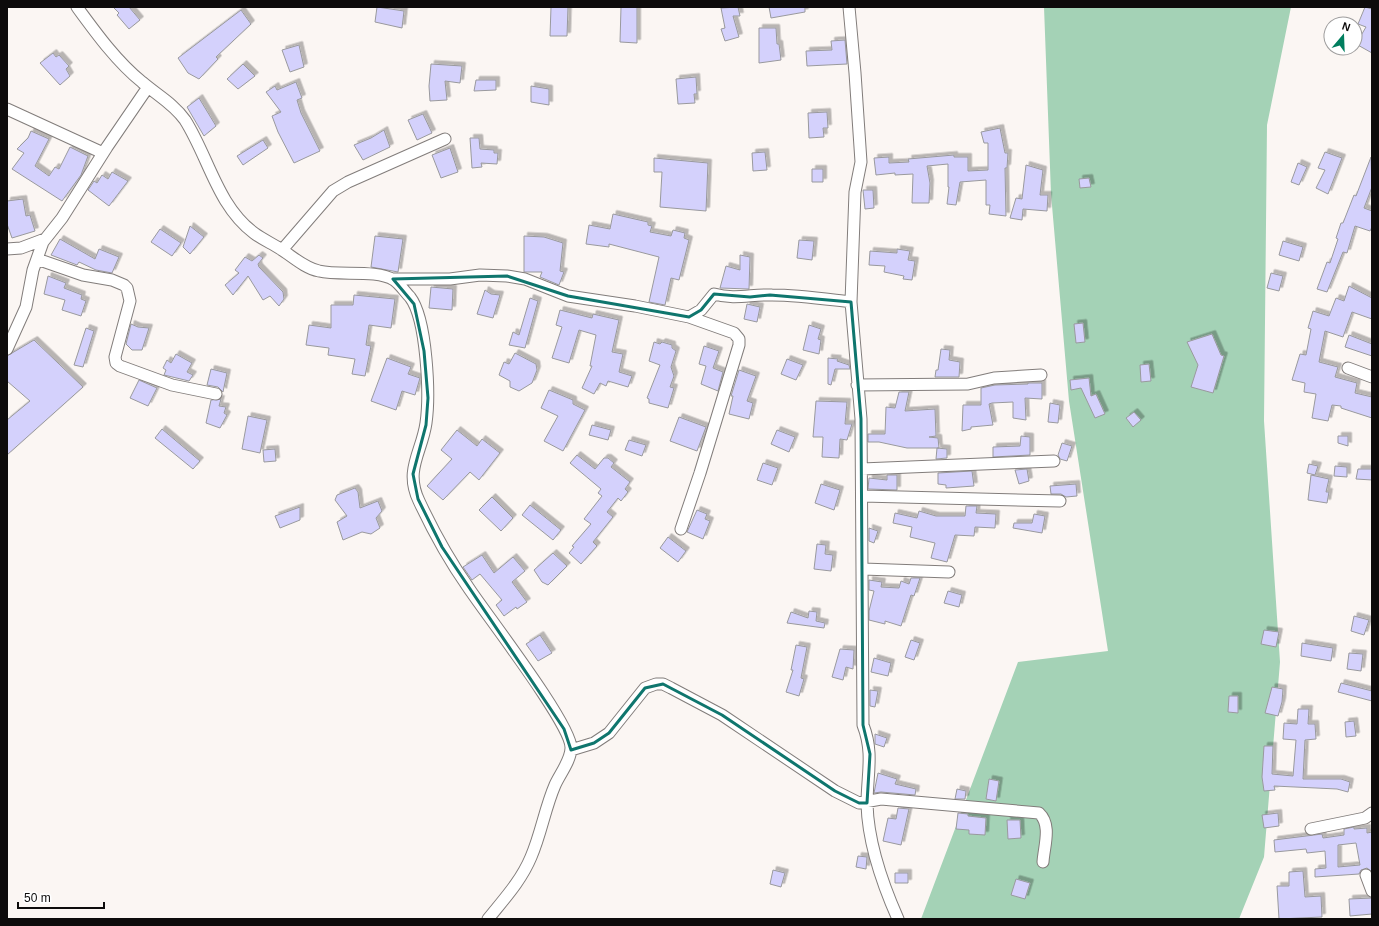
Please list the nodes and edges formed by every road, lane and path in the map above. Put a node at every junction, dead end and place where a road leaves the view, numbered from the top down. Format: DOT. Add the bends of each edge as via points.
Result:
graph roads {
  1 [pos="77,7"];
  2 [pos="849,7"];
  3 [pos="148,87"];
  4 [pos="7,109"];
  5 [pos="445,139"];
  6 [pos="103,153"];
  7 [pos="45,239"];
  8 [pos="7,249"];
  9 [pos="282,250"];
  10 [pos="37,259"];
  11 [pos="393,279"];
  12 [pos="851,302"];
  13 [pos="689,317"];
  14 [pos="7,349"];
  15 [pos="1348,368"];
  16 [pos="1041,375"];
  17 [pos="1372,377"];
  18 [pos="857,384"];
  19 [pos="216,394"];
  20 [pos="1054,461"];
  21 [pos="862,469"];
  22 [pos="863,496"];
  23 [pos="1060,501"];
  24 [pos="681,529"];
  25 [pos="863,569"];
  26 [pos="949,572"];
  27 [pos="572,750"];
  28 [pos="867,803"];
  29 [pos="1372,814"];
  30 [pos="1311,829"];
  31 [pos="1043,862"];
  32 [pos="1366,875"];
  33 [pos="1372,891"];
  34 [pos="488,919"];
  35 [pos="898,919"];
  1 -- 3 [label="street" via="109,49"];
  2 -- 12 [label="street" via="861,162 855,192"];
  3 -- 6 [label="street"];
  3 -- 9 [label="street" via="179,112 201,150 220,192 239,221 256,235"];
  4 -- 6 [label="street"];
  5 -- 9 [label="street" via="333,191"];
  6 -- 7 [label="street" via="62,218"];
  7 -- 8 [label="street" via="21,248"];
  7 -- 10 [label="street"];
  9 -- 11 [label="street" via="306,267 319,271 378,275"];
  10 -- 14 [label="street" via="26,307"];
  10 -- 19 [label="street" via="83,275 120,282 127,288 130,301 115,357 116,363 172,385"];
  11 -- 13 [label="street" via="507,276 525,279 568,296"];
  11 -- 27 [label="street" via="414,304 424,351 428,398 426,425 414,462 413,474 413,486 418,500 442,547 468,588 512,648 561,723"];
  12 -- 13 [label="street" via="770,294 723,297 714,294 701,310"];
  12 -- 18 [label="street"];
  13 -- 24 [label="street" via="734,333 739,345"];
  15 -- 17 [label="street"];
  16 -- 18 [label="street" via="994,378 968,384"];
  18 -- 21 [label="street"];
  20 -- 21 [label="street"];
  21 -- 22 [label="street"];
  22 -- 23 [label="street"];
  22 -- 25 [label="street"];
  25 -- 26 [label="street"];
  25 -- 28 [label="street" via="863,725 870,754"];
  27 -- 28 [label="street" via="594,743 609,733 645,688 663,684 722,715 835,791 859,803"];
  27 -- 34 [label="street" via="554,787 532,856 516,885"];
  28 -- 31 [label="street" via="881,799 1039,813 1047,825"];
  28 -- 35 [label="street" via="870,837 888,898"];
  29 -- 30 [label="street" via="1365,818"];
  32 -- 33 [label="street"];
}
